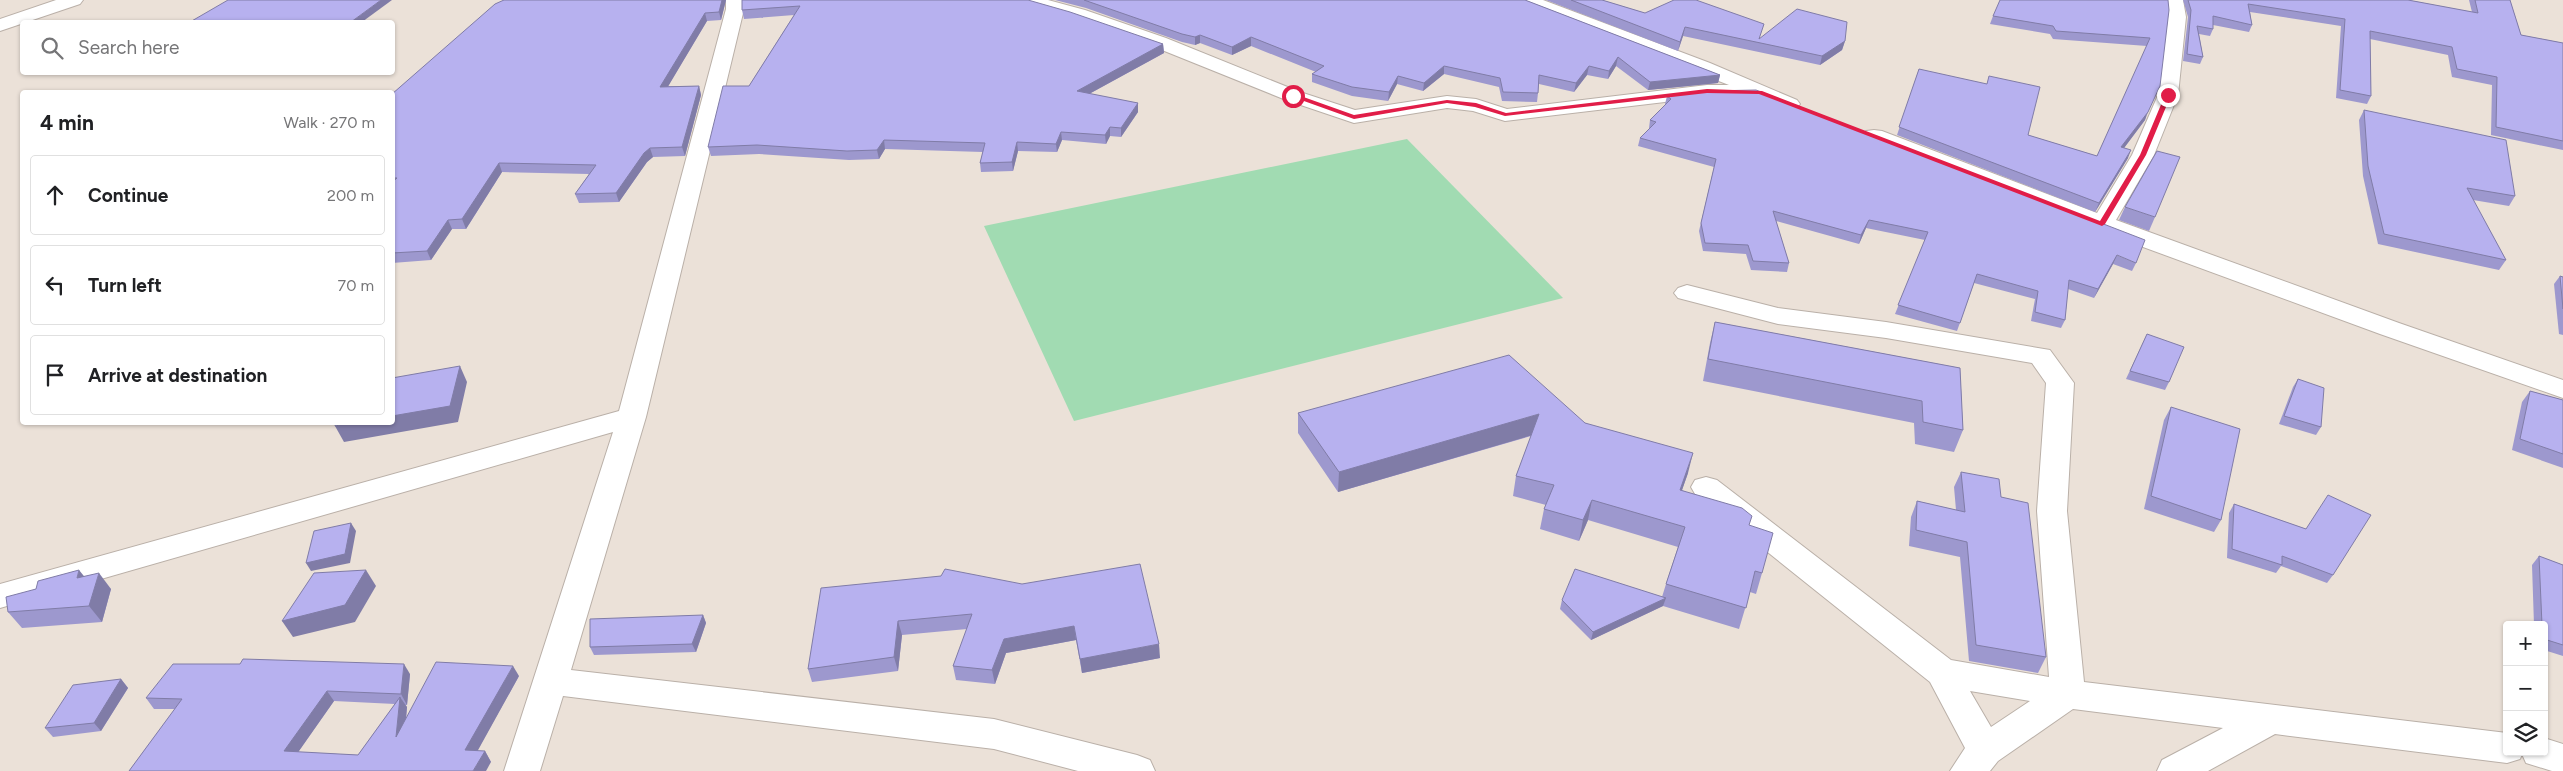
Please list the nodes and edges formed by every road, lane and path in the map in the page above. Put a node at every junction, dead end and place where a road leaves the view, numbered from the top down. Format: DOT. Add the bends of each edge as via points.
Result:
graph roads {
  1 [pos="74,0"];
  2 [pos="735,0"];
  3 [pos="1028,0"];
  4 [pos="1526,0"];
  5 [pos="2174,0"];
  6 [pos="53,3"];
  7 [pos="0,25"];
  8 [pos="1760,92"];
  9 [pos="1814,113"];
  10 [pos="1851,127"];
  11 [pos="2102,224"];
  12 [pos="1687,293"];
  13 [pos="2563,389"];
  14 [pos="632,417"];
  15 [pos="1706,487"];
  16 [pos="0,596"];
  17 [pos="1942,672"];
  18 [pos="550,681"];
  19 [pos="2068,694"];
  20 [pos="2273,718"];
  21 [pos="2503,747"];
  22 [pos="2548,755"];
  23 [pos="2563,759"];
  24 [pos="1977,760"];
  25 [pos="522,771"];
  26 [pos="1137,771"];
  27 [pos="2175,771"];
  1 -- 6 [label="street"];
  2 -- 14 [label="street"];
  3 -- 8 [label="street" via="1159,42 1354,117 1447,102 1476,105 1505,115 1707,91"];
  4 -- 8 [label="street"];
  5 -- 11 [label="street" via="2177,17 2168,95 2143,155"];
  6 -- 7 [label="street"];
  8 -- 9 [label="street"];
  10 -- 11 [label="street"];
  11 -- 13 [label="street" via="2434,346"];
  12 -- 19 [label="street" via="1778,316 2041,356 2060,384 2052,511"];
  14 -- 16 [label="street"];
  14 -- 18 [label="street"];
  15 -- 17 [label="street"];
  17 -- 19 [label="street"];
  17 -- 24 [label="street"];
  18 -- 25 [label="street"];
  18 -- 26 [label="street" via="994,734"];
  19 -- 20 [label="street"];
  19 -- 24 [label="street"];
  20 -- 21 [label="street"];
  20 -- 27 [label="street"];
  22 -- 23 [label="street"];
}
